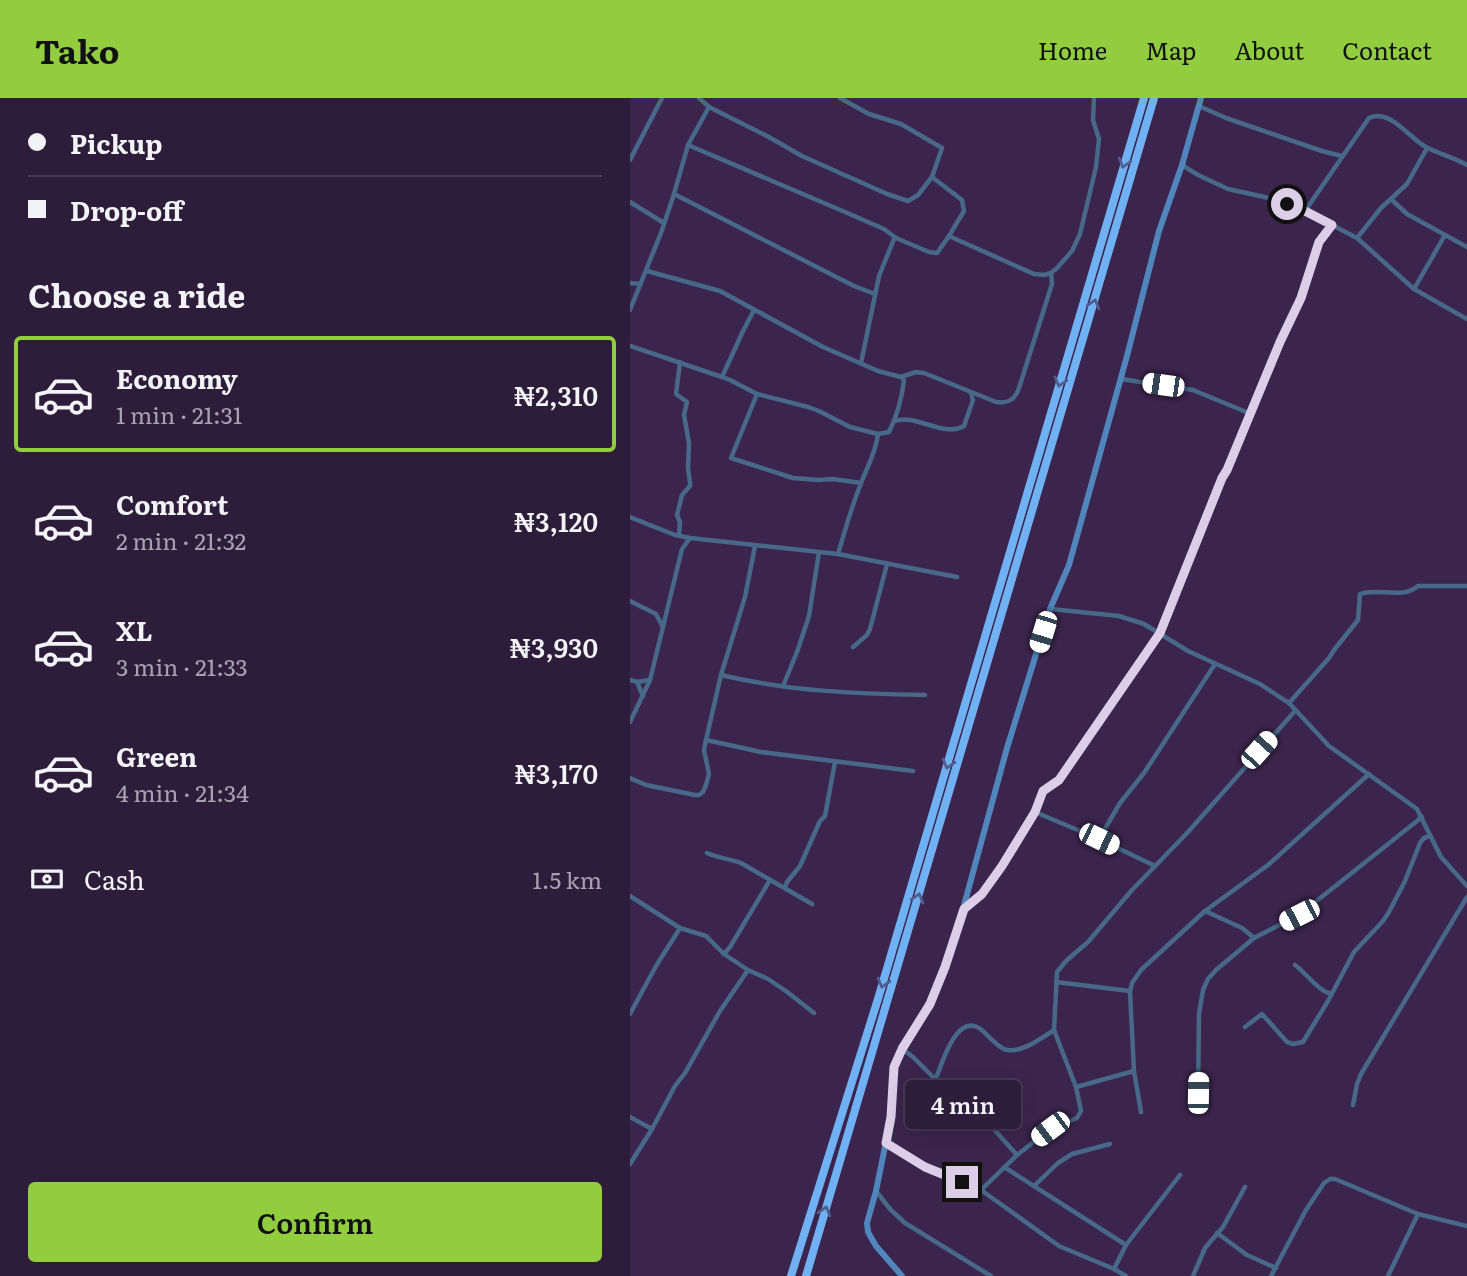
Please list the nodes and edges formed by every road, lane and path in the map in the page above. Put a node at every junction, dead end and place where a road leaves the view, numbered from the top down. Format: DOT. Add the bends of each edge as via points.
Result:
graph roads {
  1 [pos="662,98"];
  2 [pos="699,98"];
  3 [pos="840,98"];
  4 [pos="1094,98"];
  5 [pos="1144,98"];
  6 [pos="1154,98"];
  7 [pos="1200,102"];
  8 [pos="709,107"];
  9 [pos="688,145"];
  10 [pos="1427,148"];
  11 [pos="1342,156"];
  12 [pos="630,160"];
  13 [pos="1182,164"];
  14 [pos="1467,165"];
  15 [pos="932,177"];
  16 [pos="674,194"];
  17 [pos="1391,200"];
  18 [pos="630,202"];
  19 [pos="1305,211"];
  20 [pos="664,223"];
  21 [pos="1332,225"];
  22 [pos="1446,235"];
  23 [pos="949,236"];
  24 [pos="897,238"];
  25 [pos="1357,238"];
  26 [pos="1467,247"];
  27 [pos="647,271"];
  28 [pos="1051,273"];
  29 [pos="630,284"];
  30 [pos="641,284"];
  31 [pos="1414,289"];
  32 [pos="875,294"];
  33 [pos="630,310"];
  34 [pos="754,310"];
  35 [pos="1467,319"];
  36 [pos="630,346"];
  37 [pos="680,362"];
  38 [pos="861,364"];
  39 [pos="722,377"];
  40 [pos="901,377"];
  41 [pos="1120,379"];
  42 [pos="970,391"];
  43 [pos="757,394"];
  44 [pos="1251,414"];
  45 [pos="894,421"];
  46 [pos="878,435"];
  47 [pos="860,483"];
  48 [pos="630,517"];
  49 [pos="677,535"];
  50 [pos="690,538"];
  51 [pos="755,546"];
  52 [pos="682,549"];
  53 [pos="819,552"];
  54 [pos="838,554"];
  55 [pos="887,564"];
  56 [pos="957,578"];
  57 [pos="1467,586"];
  58 [pos="630,601"];
  59 [pos="1050,609"];
  60 [pos="667,613"];
  61 [pos="656,614"];
  62 [pos="663,629"];
  63 [pos="1160,633"];
  64 [pos="853,647"];
  65 [pos="1215,664"];
  66 [pos="721,675"];
  67 [pos="630,680"];
  68 [pos="650,680"];
  69 [pos="637,682"];
  70 [pos="783,686"];
  71 [pos="925,695"];
  72 [pos="643,696"];
  73 [pos="1289,703"];
  74 [pos="1294,711"];
  75 [pos="630,722"];
  76 [pos="706,740"];
  77 [pos="835,762"];
  78 [pos="913,771"];
  79 [pos="1369,774"];
  80 [pos="630,778"];
  81 [pos="1035,812"];
  82 [pos="1422,817"];
  83 [pos="1430,836"];
  84 [pos="1099,839"];
  85 [pos="707,853"];
  86 [pos="1155,866"];
  87 [pos="770,880"];
  88 [pos="1467,886"];
  89 [pos="785,888"];
  90 [pos="630,896"];
  91 [pos="1467,897"];
  92 [pos="812,904"];
  93 [pos="964,909"];
  94 [pos="1205,911"];
  95 [pos="680,928"];
  96 [pos="1254,938"];
  97 [pos="724,954"];
  98 [pos="1294,965"];
  99 [pos="748,970"];
  100 [pos="1056,982"];
  101 [pos="1130,991"];
  102 [pos="1332,994"];
  103 [pos="814,1013"];
  104 [pos="630,1014"];
  105 [pos="1245,1027"];
  106 [pos="1054,1030"];
  107 [pos="902,1049"];
  108 [pos="1134,1071"];
  109 [pos="936,1078"];
  110 [pos="1076,1087"];
  111 [pos="1198,1093"];
  112 [pos="1353,1105"];
  113 [pos="1141,1112"];
  114 [pos="630,1117"];
  115 [pos="652,1129"];
  116 [pos="886,1143"];
  117 [pos="1110,1144"];
  118 [pos="1017,1155"];
  119 [pos="630,1164"];
  120 [pos="1004,1167"];
  121 [pos="1181,1175"];
  122 [pos="1034,1186"];
  123 [pos="1245,1188"];
  124 [pos="981,1190"];
  125 [pos="876,1191"];
  126 [pos="1418,1214"];
  127 [pos="1467,1226"];
  128 [pos="1217,1233"];
  129 [pos="1126,1245"];
  130 [pos="1276,1268"];
  131 [pos="1114,1269"];
  132 [pos="983,1274"];
  133 [pos="791,1276"];
  134 [pos="806,1276"];
  135 [pos="902,1276"];
  136 [pos="991,1276"];
  137 [pos="1126,1276"];
  138 [pos="1193,1276"];
  139 [pos="1271,1276"];
  140 [pos="1388,1276"];
  1 -- 12 [label="street"];
  2 -- 8 [label="street"];
  3 -- 15 [label="street" via="901,124 942,148"];
  4 -- 28 [label="street" via="1093,120 1099,139 1080,234 1072,251"];
  5 -- 133 [label="highway, one-way" via="882,987"];
  134 -- 6 [label="highway, one-way"];
  7 -- 11 [label="street" via="1226,118"];
  7 -- 13 [label="street"];
  8 -- 9 [label="street"];
  8 -- 15 [label="street" via="829,169 908,201"];
  9 -- 16 [label="street"];
  9 -- 24 [label="street"];
  10 -- 11 [label="street" via="1405,129 1374,116"];
  10 -- 14 [label="street"];
  10 -- 17 [label="street" via="1407,184"];
  11 -- 19 [label="street"];
  13 -- 19 [label="street" via="1228,188"];
  13 -- 41 [label="street" via="1159,231"];
  15 -- 23 [label="street" via="962,200 964,211"];
  16 -- 20 [label="street"];
  16 -- 32 [label="street"];
  17 -- 22 [label="street"];
  17 -- 25 [label="street"];
  18 -- 20 [label="street"];
  19 -- 21 [label="street"];
  20 -- 27 [label="street"];
  21 -- 25 [label="street"];
  21 -- 44 [label="street" via="1319,242 1301,298"];
  22 -- 26 [label="street"];
  22 -- 31 [label="street"];
  23 -- 24 [label="street" via="937,253"];
  23 -- 28 [label="street" via="1034,274"];
  24 -- 32 [label="street"];
  25 -- 31 [label="street"];
  27 -- 30 [label="street"];
  27 -- 34 [label="street" via="720,291"];
  28 -- 42 [label="street" via="1052,284 1016,395 1004,404"];
  29 -- 30 [label="street"];
  30 -- 33 [label="street"];
  31 -- 35 [label="street"];
  32 -- 38 [label="street"];
  34 -- 38 [label="street"];
  34 -- 39 [label="street"];
  36 -- 37 [label="street"];
  37 -- 39 [label="street"];
  37 -- 49 [label="street" via="676,394 687,401 690,486 682,495"];
  38 -- 40 [label="street"];
  39 -- 43 [label="street"];
  40 -- 42 [label="street" via="924,373"];
  40 -- 45 [label="street" via="903,387"];
  41 -- 44 [label="street" via="1193,390"];
  41 -- 59 [label="street" via="1069,565"];
  42 -- 45 [label="street" via="973,400 961,428 901,418"];
  43 -- 46 [label="street" via="808,407"];
  43 -- 47 [label="street" via="731,458 793,478"];
  44 -- 63 [label="street"];
  45 -- 46 [label="street" via="889,432"];
  46 -- 47 [label="street"];
  47 -- 54 [label="street"];
  48 -- 49 [label="street"];
  49 -- 50 [label="street"];
  49 -- 52 [label="street"];
  50 -- 51 [label="street"];
  50 -- 52 [label="street"];
  51 -- 53 [label="street"];
  51 -- 66 [label="street" via="746,597"];
  52 -- 60 [label="street"];
  53 -- 54 [label="street"];
  53 -- 70 [label="street" via="809,616"];
  54 -- 55 [label="street"];
  55 -- 56 [label="street"];
  55 -- 64 [label="street" via="870,629"];
  57 -- 73 [label="street" via="1418,586 1391,594 1360,594 1357,620"];
  58 -- 61 [label="street"];
  59 -- 63 [label="street" via="1119,616"];
  59 -- 93 [label="street"];
  60 -- 61 [label="street"];
  60 -- 62 [label="street"];
  61 -- 62 [label="street"];
  62 -- 68 [label="street"];
  63 -- 65 [label="street"];
  63 -- 81 [label="street" via="1059,780 1043,791"];
  65 -- 73 [label="street"];
  65 -- 84 [label="street"];
  66 -- 70 [label="street"];
  66 -- 76 [label="street"];
  67 -- 69 [label="street"];
  68 -- 69 [label="street"];
  68 -- 72 [label="street"];
  69 -- 72 [label="street"];
  70 -- 71 [label="street"];
  72 -- 75 [label="street"];
  73 -- 74 [label="street"];
  74 -- 79 [label="street" via="1329,746"];
  74 -- 86 [label="street"];
  76 -- 77 [label="street"];
  76 -- 80 [label="street" via="709,774 699,795"];
  77 -- 78 [label="street"];
  77 -- 89 [label="street" via="825,816"];
  79 -- 82 [label="street"];
  79 -- 94 [label="street" via="1268,865"];
  81 -- 84 [label="street"];
  81 -- 93 [label="street" via="989,885"];
  82 -- 83 [label="street"];
  82 -- 96 [label="street" via="1299,915"];
  83 -- 88 [label="street" via="1441,857"];
  83 -- 102 [label="street" via="1420,843 1383,921 1354,953"];
  84 -- 86 [label="street"];
  85 -- 87 [label="street" via="741,863"];
  86 -- 100 [label="street" via="1061,966"];
  87 -- 89 [label="street"];
  87 -- 97 [label="street"];
  89 -- 92 [label="street"];
  90 -- 95 [label="street"];
  91 -- 112 [label="street" via="1361,1074"];
  93 -- 107 [label="street" via="930,1004"];
  94 -- 96 [label="street"];
  94 -- 101 [label="street" via="1141,970"];
  95 -- 97 [label="street" via="706,936"];
  95 -- 104 [label="street"];
  96 -- 111 [label="street" via="1216,970 1203,990"];
  97 -- 99 [label="street"];
  98 -- 102 [label="street" via="1322,991"];
  99 -- 103 [label="street" via="786,990"];
  99 -- 115 [label="street"];
  100 -- 101 [label="street"];
  100 -- 106 [label="street"];
  101 -- 108 [label="street"];
  102 -- 105 [label="street" via="1303,1042 1287,1042 1262,1014"];
  106 -- 109 [label="street" via="1033,1044 1009,1050 978,1027 966,1026 950,1044"];
  106 -- 110 [label="street"];
  107 -- 109 [label="street"];
  107 -- 116 [label="street" via="894,1067"];
  108 -- 110 [label="street"];
  108 -- 113 [label="street"];
  109 -- 118 [label="street"];
  110 -- 118 [label="street" via="1080,1115 1050,1129"];
  114 -- 115 [label="street"];
  115 -- 119 [label="street"];
  116 -- 124 [label="street" via="925,1167"];
  116 -- 125 [label="street"];
  117 -- 122 [label="street" via="1072,1154"];
  118 -- 120 [label="street"];
  120 -- 122 [label="street"];
  120 -- 124 [label="street"];
  121 -- 129 [label="street"];
  122 -- 129 [label="street"];
  123 -- 128 [label="street"];
  124 -- 131 [label="street" via="1059,1246"];
  125 -- 132 [label="street" via="905,1223"];
  125 -- 135 [label="street" via="868,1232"];
  126 -- 127 [label="street"];
  126 -- 130 [label="street" via="1330,1179 1306,1210"];
  126 -- 140 [label="street"];
  128 -- 130 [label="street" via="1247,1255"];
  128 -- 138 [label="street"];
  129 -- 131 [label="street"];
  130 -- 139 [label="street"];
  131 -- 137 [label="street"];
  132 -- 136 [label="street"];
}
